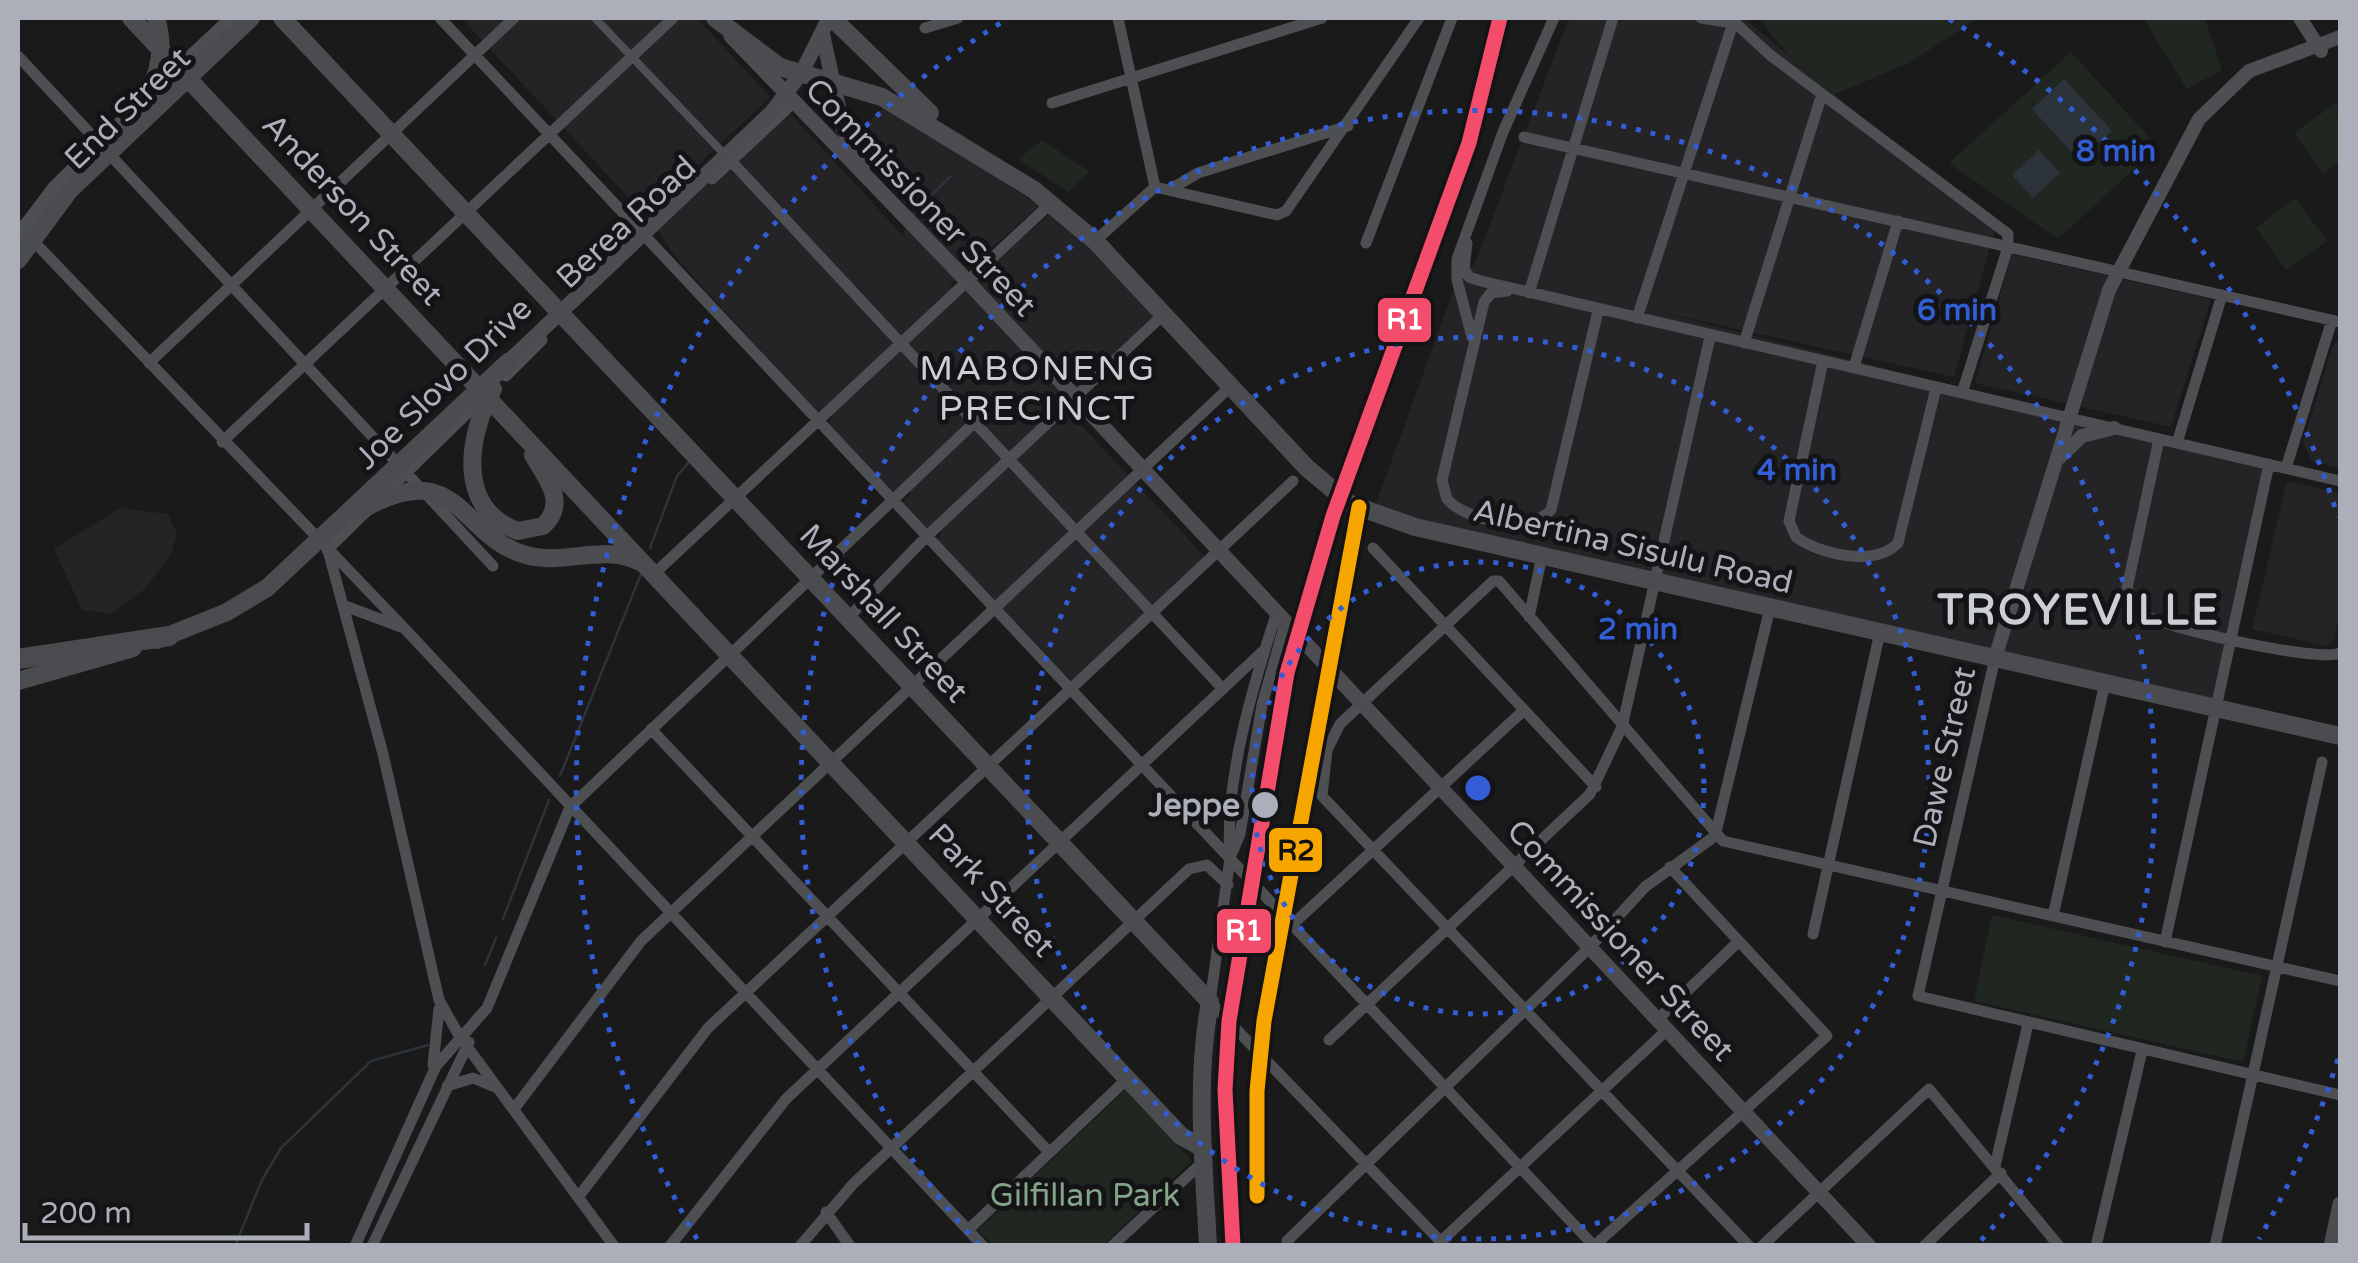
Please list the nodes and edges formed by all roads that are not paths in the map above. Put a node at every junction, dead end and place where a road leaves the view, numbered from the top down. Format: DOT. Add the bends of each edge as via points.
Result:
graph roads {
  1 [pos="130,18"];
  2 [pos="156,18"];
  3 [pos="232,18"];
  4 [pos="250,18"];
  5 [pos="262,18"];
  6 [pos="282,18"];
  7 [pos="440,18"];
  8 [pos="514,18"];
  9 [pos="595,18"];
  10 [pos="673,18"];
  11 [pos="715,18"];
  12 [pos="819,18"];
  13 [pos="830,18"];
  14 [pos="958,18"];
  15 [pos="1118,18"];
  16 [pos="1322,18"];
  17 [pos="1419,18"];
  18 [pos="1452,18"];
  19 [pos="1556,18"];
  20 [pos="1614,18"];
  21 [pos="1700,18"];
  22 [pos="2300,18"];
  23 [pos="1731,20"];
  24 [pos="926,28"];
  25 [pos="2340,37"];
  26 [pos="2340,46"];
  27 [pos="2320,48"];
  28 [pos="475,55"];
  29 [pos="18,56"];
  30 [pos="633,58"];
  31 [pos="178,68"];
  32 [pos="1133,78"];
  33 [pos="192,83"];
  34 [pos="833,83"];
  35 [pos="1822,94"];
  36 [pos="1052,103"];
  37 [pos="792,104"];
  38 [pos="1349,126"];
  39 [pos="392,131"];
  40 [pos="549,134"];
  41 [pos="1524,137"];
  42 [pos="1574,148"];
  43 [pos="105,152"];
  44 [pos="732,161"];
  45 [pos="1492,168"];
  46 [pos="1681,174"];
  47 [pos="1155,187"];
  48 [pos="874,188"];
  49 [pos="1034,190"];
  50 [pos="1169,190"];
  51 [pos="1789,197"];
  52 [pos="1050,204"];
  53 [pos="310,208"];
  54 [pos="468,212"];
  55 [pos="1898,222"];
  56 [pos="19,230"];
  57 [pos="647,238"];
  58 [pos="1095,241"];
  59 [pos="1467,242"];
  60 [pos="1366,243"];
  61 [pos="35,244"];
  62 [pos="2008,247"];
  63 [pos="18,263"];
  64 [pos="2117,272"];
  65 [pos="966,280"];
  66 [pos="229,284"];
  67 [pos="386,288"];
  68 [pos="1524,292"];
  69 [pos="2222,295"];
  70 [pos="1598,311"];
  71 [pos="1164,315"];
  72 [pos="566,317"];
  73 [pos="1637,318"];
  74 [pos="2336,321"];
  75 [pos="1710,337"];
  76 [pos="1473,341"];
  77 [pos="901,342"];
  78 [pos="1744,344"];
  79 [pos="1824,361"];
  80 [pos="508,362"];
  81 [pos="149,363"];
  82 [pos="306,363"];
  83 [pos="1854,366"];
  84 [pos="1231,386"];
  85 [pos="1936,388"];
  86 [pos="1962,392"];
  87 [pos="486,394"];
  88 [pos="1077,399"];
  89 [pos="2069,418"];
  90 [pos="818,420"];
  91 [pos="976,421"];
  92 [pos="517,428"];
  93 [pos="2114,428"];
  94 [pos="2159,439"];
  95 [pos="222,442"];
  96 [pos="2178,444"];
  97 [pos="1010,458"];
  98 [pos="2269,464"];
  99 [pos="2053,466"];
  100 [pos="1143,468"];
  101 [pos="2286,468"];
  102 [pos="406,471"];
  103 [pos="2340,480"];
  104 [pos="1293,482"];
  105 [pos="734,496"];
  106 [pos="894,501"];
  107 [pos="344,519"];
  108 [pos="1077,530"];
  109 [pos="927,536"];
  110 [pos="1217,548"];
  111 [pos="1373,548"];
  112 [pos="328,550"];
  113 [pos="1542,556"];
  114 [pos="493,566"];
  115 [pos="652,570"];
  116 [pos="811,580"];
  117 [pos="1655,581"];
  118 [pos="345,606"];
  119 [pos="994,607"];
  120 [pos="1770,608"];
  121 [pos="1151,610"];
  122 [pos="1529,617"];
  123 [pos="848,618"];
  124 [pos="1284,619"];
  125 [pos="1444,625"];
  126 [pos="405,629"];
  127 [pos="1880,632"];
  128 [pos="169,636"];
  129 [pos="2230,639"];
  130 [pos="1262,652"];
  131 [pos="731,654"];
  132 [pos="2340,654"];
  133 [pos="1995,658"];
  134 [pos="18,659"];
  135 [pos="18,680"];
  136 [pos="2105,684"];
  137 [pos="912,686"];
  138 [pos="1068,687"];
  139 [pos="1223,688"];
  140 [pos="1362,702"];
  141 [pos="778,705"];
  142 [pos="2218,709"];
  143 [pos="1524,710"];
  144 [pos="1622,727"];
  145 [pos="651,729"];
  146 [pos="2340,736"];
  147 [pos="831,762"];
  148 [pos="2322,762"];
  149 [pos="1141,764"];
  150 [pos="986,765"];
  151 [pos="1441,786"];
  152 [pos="1596,787"];
  153 [pos="570,807"];
  154 [pos="750,836"];
  155 [pos="1715,836"];
  156 [pos="906,841"];
  157 [pos="1060,842"];
  158 [pos="1374,848"];
  159 [pos="1234,862"];
  160 [pos="1515,864"];
  161 [pos="1828,865"];
  162 [pos="1670,868"];
  163 [pos="1228,884"];
  164 [pos="1940,892"];
  165 [pos="670,914"];
  166 [pos="2053,916"];
  167 [pos="826,917"];
  168 [pos="978,919"];
  169 [pos="1133,921"];
  170 [pos="1290,923"];
  171 [pos="1450,927"];
  172 [pos="1812,934"];
  173 [pos="1739,940"];
  174 [pos="2165,942"];
  175 [pos="1589,948"];
  176 [pos="2278,967"];
  177 [pos="2340,981"];
  178 [pos="744,992"];
  179 [pos="898,994"];
  180 [pos="1053,998"];
  181 [pos="439,1000"];
  182 [pos="1368,1004"];
  183 [pos="1215,1008"];
  184 [pos="1527,1009"];
  185 [pos="2028,1024"];
  186 [pos="1662,1025"];
  187 [pos="1329,1040"];
  188 [pos="463,1043"];
  189 [pos="2142,1051"];
  190 [pos="818,1070"];
  191 [pos="972,1073"];
  192 [pos="2254,1074"];
  193 [pos="1128,1078"];
  194 [pos="428,1083"];
  195 [pos="447,1086"];
  196 [pos="1444,1086"];
  197 [pos="1604,1089"];
  198 [pos="499,1090"];
  199 [pos="2340,1095"];
  200 [pos="514,1108"];
  201 [pos="1743,1112"];
  202 [pos="1163,1115"];
  203 [pos="1202,1116"];
  204 [pos="892,1150"];
  205 [pos="1049,1152"];
  206 [pos="1203,1155"];
  207 [pos="1362,1163"];
  208 [pos="1521,1168"];
  209 [pos="1998,1169"];
  210 [pos="1680,1170"];
  211 [pos="1818,1191"];
  212 [pos="579,1196"];
  213 [pos="2340,1204"];
  214 [pos="826,1212"];
  215 [pos="968,1230"];
  216 [pos="1286,1241"];
  217 [pos="1122,1243"];
  218 [pos="1441,1244"];
  219 [pos="1594,1245"];
  220 [pos="355,1246"];
  221 [pos="372,1246"];
  222 [pos="614,1246"];
  223 [pos="670,1246"];
  224 [pos="800,1246"];
  225 [pos="850,1246"];
  226 [pos="982,1246"];
  227 [pos="1208,1246"];
  228 [pos="1749,1246"];
  229 [pos="1762,1246"];
  230 [pos="1869,1246"];
  231 [pos="1924,1246"];
  232 [pos="2059,1246"];
  233 [pos="2096,1246"];
  234 [pos="2215,1246"];
  235 [pos="2331,1246"];
  1 -- 31 [label="main road, Anderson Street"];
  2 -- 43 [label="main road" via="161,54 154,84"];
  3 -- 31 [label="street, End Street"];
  4 -- 43 [label="main road"];
  5 -- 33 [label="street, End Street"];
  6 -- 39 [label="main road, Marshall Street"];
  7 -- 28 [label="street"];
  8 -- 28 [label="street"];
  9 -- 30 [label="street"];
  10 -- 30 [label="street"];
  11 -- 34 [label="main road, Albertina Sisulu Road" via="780,67"];
  11 -- 37 [label="main road, Commissioner Street"];
  12 -- 34 [label="main road"];
  13 -- 49 [label="main road, Albertina Sisulu Road" via="923,108 1010,166"];
  13 -- 80 [label="main road, Joe Slovo Drive" via="771,112"];
  14 -- 24 [label="street"];
  15 -- 32 [label="street"];
  16 -- 32 [label="street"];
  17 -- 38 [label="street"];
  18 -- 60 [label="street"];
  19 -- 41 [label="street" via="1515,119"];
  19 -- 45 [label="street"];
  20 -- 42 [label="street"];
  21 -- 23 [label="street"];
  22 -- 27 [label="street"];
  23 -- 35 [label="street"];
  23 -- 46 [label="street"];
  25 -- 27 [label="street"];
  26 -- 27 [label="street"];
  27 -- 64 [label="street, Dawe Street" via="2272,60 2232,83 2199,119"];
  28 -- 39 [label="street"];
  28 -- 40 [label="street"];
  29 -- 43 [label="street"];
  30 -- 40 [label="street"];
  30 -- 44 [label="street"];
  31 -- 33 [label="main road, Anderson Street"];
  31 -- 43 [label="street, End Street"];
  32 -- 36 [label="street"];
  32 -- 47 [label="street"];
  33 -- 43 [label="street, End Street"];
  33 -- 53 [label="main road, Anderson Street"];
  34 -- 48 [label="main road" via="847,140"];
  34 -- 49 [label="main road, Albertina Sisulu Road" via="898,104"];
  35 -- 51 [label="street"];
  35 -- 62 [label="street" via="2000,226 2010,237"];
  37 -- 44 [label="street, Berea Road"];
  37 -- 48 [label="main road, Commissioner Street"];
  38 -- 50 [label="street" via="1198,173"];
  38 -- 50 [label="street" via="1286,212 1269,214"];
  39 -- 53 [label="street"];
  39 -- 54 [label="main road, Marshall Street"];
  40 -- 54 [label="street"];
  40 -- 57 [label="street"];
  41 -- 42 [label="street"];
  41 -- 45 [label="street" via="1507,145"];
  42 -- 46 [label="street"];
  42 -- 68 [label="street"];
  43 -- 56 [label="street, End Street"];
  43 -- 61 [label="street, End Street"];
  43 -- 63 [label="main road" via="41,224"];
  43 -- 66 [label="street"];
  44 -- 57 [label="street, Berea Road"];
  44 -- 77 [label="street"];
  45 -- 59 [label="street"];
  46 -- 51 [label="street"];
  46 -- 73 [label="street"];
  47 -- 50 [label="street"];
  47 -- 58 [label="street"];
  48 -- 65 [label="main road, Commissioner Street"];
  49 -- 52 [label="main road, Albertina Sisulu Road"];
  51 -- 55 [label="street"];
  51 -- 78 [label="street"];
  52 -- 58 [label="main road, Albertina Sisulu Road"];
  52 -- 65 [label="street"];
  53 -- 66 [label="street"];
  53 -- 67 [label="main road, Anderson Street"];
  54 -- 67 [label="street"];
  54 -- 72 [label="main road, Marshall Street"];
  55 -- 62 [label="street"];
  55 -- 83 [label="street"];
  56 -- 61 [label="street"];
  57 -- 72 [label="street, Berea Road"];
  57 -- 90 [label="street"];
  58 -- 71 [label="main road, Albertina Sisulu Road"];
  59 -- 68 [label="street" via="1469,277"];
  59 -- 76 [label="street" via="1456,274"];
  61 -- 63 [label="street, End Street"];
  61 -- 81 [label="street"];
  62 -- 64 [label="street"];
  62 -- 86 [label="street"];
  64 -- 69 [label="street"];
  64 -- 89 [label="street, Dawe Street"];
  65 -- 77 [label="street"];
  65 -- 88 [label="main road, Commissioner Street"];
  66 -- 81 [label="street"];
  66 -- 82 [label="street"];
  67 -- 82 [label="street"];
  67 -- 87 [label="main road, Anderson Street"];
  68 -- 70 [label="street"];
  68 -- 76 [label="street" via="1488,296"];
  69 -- 74 [label="street"];
  69 -- 96 [label="street"];
  70 -- 73 [label="street"];
  70 -- 76 [label="street" via="1556,497 1548,515 1522,524 1466,512 1447,500 1442,480"];
  71 -- 84 [label="main road, Albertina Sisulu Road"];
  71 -- 88 [label="street"];
  72 -- 87 [label="street, Berea Road"];
  72 -- 105 [label="main road, Marshall Street"];
  73 -- 75 [label="street"];
  74 -- 101 [label="street"];
  75 -- 78 [label="street"];
  75 -- 117 [label="street"];
  77 -- 90 [label="street"];
  77 -- 91 [label="street"];
  78 -- 79 [label="street"];
  79 -- 83 [label="street"];
  79 -- 85 [label="street" via="1790,530 1805,543 1864,558 1888,553 1901,538"];
  80 -- 92 [label="main road" via="474,430 472,473 483,503 518,531 542,526 554,513 556,497"];
  80 -- 107 [label="main road, Joe Slovo Drive"];
  81 -- 95 [label="street"];
  82 -- 95 [label="street"];
  82 -- 102 [label="street"];
  83 -- 85 [label="street"];
  84 -- 100 [label="street"];
  84 -- 113 [label="main road, Albertina Sisulu Road" via="1334,492 1371,514"];
  85 -- 86 [label="street"];
  86 -- 89 [label="street"];
  87 -- 92 [label="main road, Anderson Street"];
  87 -- 102 [label="street, Berea Road"];
  88 -- 97 [label="street"];
  88 -- 100 [label="main road, Commissioner Street"];
  89 -- 93 [label="street"];
  89 -- 99 [label="street, Dawe Street"];
  90 -- 105 [label="street"];
  90 -- 106 [label="street"];
  91 -- 97 [label="street"];
  91 -- 106 [label="street"];
  92 -- 115 [label="main road, Anderson Street"];
  93 -- 94 [label="street"];
  93 -- 99 [label="street" via="2082,436"];
  94 -- 96 [label="street"];
  94 -- 129 [label="street" via="2129,596 2146,618"];
  95 -- 112 [label="street"];
  96 -- 98 [label="street"];
  97 -- 108 [label="street"];
  97 -- 109 [label="street"];
  98 -- 101 [label="street"];
  98 -- 129 [label="street"];
  99 -- 133 [label="street, Dawe Street"];
  100 -- 108 [label="street"];
  100 -- 110 [label="main road, Commissioner Street"];
  101 -- 103 [label="street"];
  102 -- 112 [label="street, Berea Road"];
  102 -- 114 [label="street"];
  104 -- 110 [label="street"];
  105 -- 115 [label="street"];
  105 -- 116 [label="main road, Marshall Street"];
  106 -- 109 [label="street"];
  106 -- 116 [label="street"];
  107 -- 115 [label="main road" via="387,497 426,492 460,505 494,538 527,556 606,552"];
  107 -- 128 [label="main road, Joe Slovo Drive" via="286,572 227,612"];
  108 -- 119 [label="street"];
  108 -- 121 [label="street"];
  109 -- 119 [label="street"];
  109 -- 123 [label="street"];
  110 -- 121 [label="street"];
  110 -- 124 [label="main road, Commissioner Street"];
  111 -- 125 [label="street"];
  112 -- 118 [label="street"];
  112 -- 126 [label="street"];
  113 -- 117 [label="main road, Albertina Sisulu Road"];
  113 -- 122 [label="street"];
  115 -- 131 [label="main road, Anderson Street"];
  116 -- 123 [label="main road, Marshall Street"];
  116 -- 131 [label="street"];
  117 -- 120 [label="main road, Albertina Sisulu Road"];
  117 -- 144 [label="street"];
  118 -- 126 [label="street"];
  118 -- 181 [label="street"];
  119 -- 137 [label="street"];
  119 -- 138 [label="street"];
  120 -- 127 [label="main road, Albertina Sisulu Road"];
  120 -- 155 [label="street"];
  121 -- 138 [label="street"];
  121 -- 139 [label="street"];
  122 -- 125 [label="street" via="1496,580"];
  122 -- 144 [label="street"];
  123 -- 137 [label="main road, Marshall Street"];
  124 -- 130 [label="street"];
  124 -- 140 [label="main road, Commissioner Street"];
  124 -- 159 [label="street"];
  125 -- 140 [label="street"];
  125 -- 143 [label="street"];
  126 -- 153 [label="street"];
  127 -- 133 [label="main road, Albertina Sisulu Road"];
  127 -- 161 [label="street"];
  128 -- 134 [label="highway"];
  128 -- 135 [label="main road, Joe Slovo Drive"];
  129 -- 132 [label="street" via="2324,658"];
  129 -- 142 [label="street"];
  130 -- 139 [label="street"];
  130 -- 159 [label="street" via="1229,823"];
  131 -- 141 [label="main road, Anderson Street"];
  131 -- 145 [label="street"];
  133 -- 136 [label="main road, Albertina Sisulu Road"];
  133 -- 164 [label="street, Dawe Street"];
  136 -- 142 [label="main road, Albertina Sisulu Road"];
  136 -- 166 [label="street"];
  137 -- 147 [label="street"];
  137 -- 150 [label="main road, Marshall Street"];
  138 -- 149 [label="street"];
  138 -- 150 [label="street"];
  139 -- 149 [label="street"];
  140 -- 151 [label="main road, Commissioner Street"];
  140 -- 158 [label="street" via="1329,742 1321,792"];
  141 -- 147 [label="main road, Park Street"];
  142 -- 146 [label="main road, Albertina Sisulu Road"];
  142 -- 174 [label="street"];
  143 -- 151 [label="street"];
  143 -- 152 [label="street"];
  144 -- 152 [label="street"];
  144 -- 155 [label="street"];
  145 -- 153 [label="street"];
  145 -- 154 [label="street"];
  147 -- 154 [label="street"];
  147 -- 156 [label="main road, Park Street"];
  148 -- 176 [label="street"];
  149 -- 157 [label="street"];
  149 -- 159 [label="street"];
  150 -- 156 [label="street"];
  150 -- 157 [label="main road, Marshall Street"];
  151 -- 158 [label="street"];
  151 -- 160 [label="main road, Commissioner Street"];
  152 -- 160 [label="street"];
  153 -- 165 [label="street"];
  153 -- 188 [label="street" via="487,1008"];
  154 -- 165 [label="street"];
  154 -- 167 [label="street"];
  155 -- 161 [label="street"];
  155 -- 162 [label="street"];
  156 -- 167 [label="street"];
  156 -- 168 [label="main road, Park Street"];
  157 -- 168 [label="street"];
  157 -- 169 [label="main road, Marshall Street"];
  158 -- 170 [label="street"];
  158 -- 171 [label="street"];
  159 -- 163 [label="street"];
  159 -- 170 [label="street"];
  160 -- 171 [label="street"];
  160 -- 175 [label="main road, Commissioner Street"];
  161 -- 164 [label="street"];
  161 -- 172 [label="street"];
  162 -- 173 [label="street"];
  162 -- 175 [label="street"];
  163 -- 169 [label="street" via="1211,866 1194,866"];
  163 -- 183 [label="street"];
  164 -- 166 [label="street"];
  164 -- 185 [label="street, Dawe Street" via="1918,996"];
  165 -- 178 [label="street"];
  165 -- 200 [label="street" via="641,941"];
  166 -- 174 [label="street"];
  167 -- 178 [label="street"];
  167 -- 179 [label="street"];
  168 -- 179 [label="street"];
  168 -- 180 [label="main road, Park Street"];
  169 -- 180 [label="street"];
  169 -- 183 [label="main road, Marshall Street"];
  170 -- 182 [label="street"];
  171 -- 182 [label="street"];
  171 -- 184 [label="street"];
  173 -- 186 [label="street"];
  173 -- 201 [label="street" via="1827,1036"];
  174 -- 176 [label="street"];
  175 -- 184 [label="street"];
  175 -- 186 [label="main road, Commissioner Street"];
  176 -- 177 [label="street"];
  176 -- 192 [label="street"];
  178 -- 190 [label="street"];
  178 -- 212 [label="street" via="698,1038"];
  179 -- 190 [label="street"];
  179 -- 191 [label="street"];
  180 -- 191 [label="street"];
  180 -- 193 [label="main road, Park Street"];
  181 -- 188 [label="street"];
  181 -- 194 [label="street" via="440,1032"];
  182 -- 187 [label="street"];
  182 -- 196 [label="street"];
  183 -- 203 [label="main road" via="1203,1054"];
  183 -- 207 [label="street, Marshall Street"];
  184 -- 196 [label="street"];
  184 -- 197 [label="street"];
  185 -- 189 [label="street"];
  185 -- 209 [label="street"];
  186 -- 197 [label="street"];
  186 -- 201 [label="main road, Commissioner Street"];
  188 -- 194 [label="street"];
  188 -- 195 [label="street"];
  188 -- 198 [label="street"];
  189 -- 192 [label="street"];
  189 -- 233 [label="street"];
  190 -- 204 [label="street"];
  190 -- 223 [label="street" via="765,1122"];
  191 -- 204 [label="street"];
  191 -- 205 [label="street"];
  192 -- 199 [label="street"];
  192 -- 234 [label="street"];
  193 -- 202 [label="main road, Park Street"];
  193 -- 205 [label="street"];
  194 -- 220 [label="street"];
  195 -- 198 [label="street" via="473,1078"];
  195 -- 221 [label="street"];
  196 -- 207 [label="street"];
  196 -- 208 [label="street"];
  197 -- 208 [label="street"];
  197 -- 210 [label="street"];
  198 -- 200 [label="street"];
  200 -- 212 [label="street"];
  201 -- 210 [label="street"];
  201 -- 211 [label="main road, Commissioner Street"];
  202 -- 203 [label="main road" via="1184,1123"];
  202 -- 206 [label="main road, Park Street"];
  203 -- 206 [label="main road"];
  204 -- 214 [label="street"];
  204 -- 215 [label="street"];
  205 -- 215 [label="street"];
  206 -- 217 [label="street"];
  206 -- 227 [label="main road"];
  207 -- 216 [label="street"];
  207 -- 218 [label="street, Marshall Street"];
  208 -- 218 [label="street"];
  208 -- 219 [label="street"];
  209 -- 211 [label="street" via="1929,1089"];
  209 -- 231 [label="street"];
  209 -- 232 [label="street"];
  210 -- 219 [label="street"];
  210 -- 228 [label="street"];
  211 -- 229 [label="street"];
  211 -- 230 [label="main road, Commissioner Street"];
  212 -- 222 [label="street"];
  213 -- 235 [label="main road"];
  214 -- 224 [label="street"];
  214 -- 225 [label="street"];
  215 -- 226 [label="street"];
}
